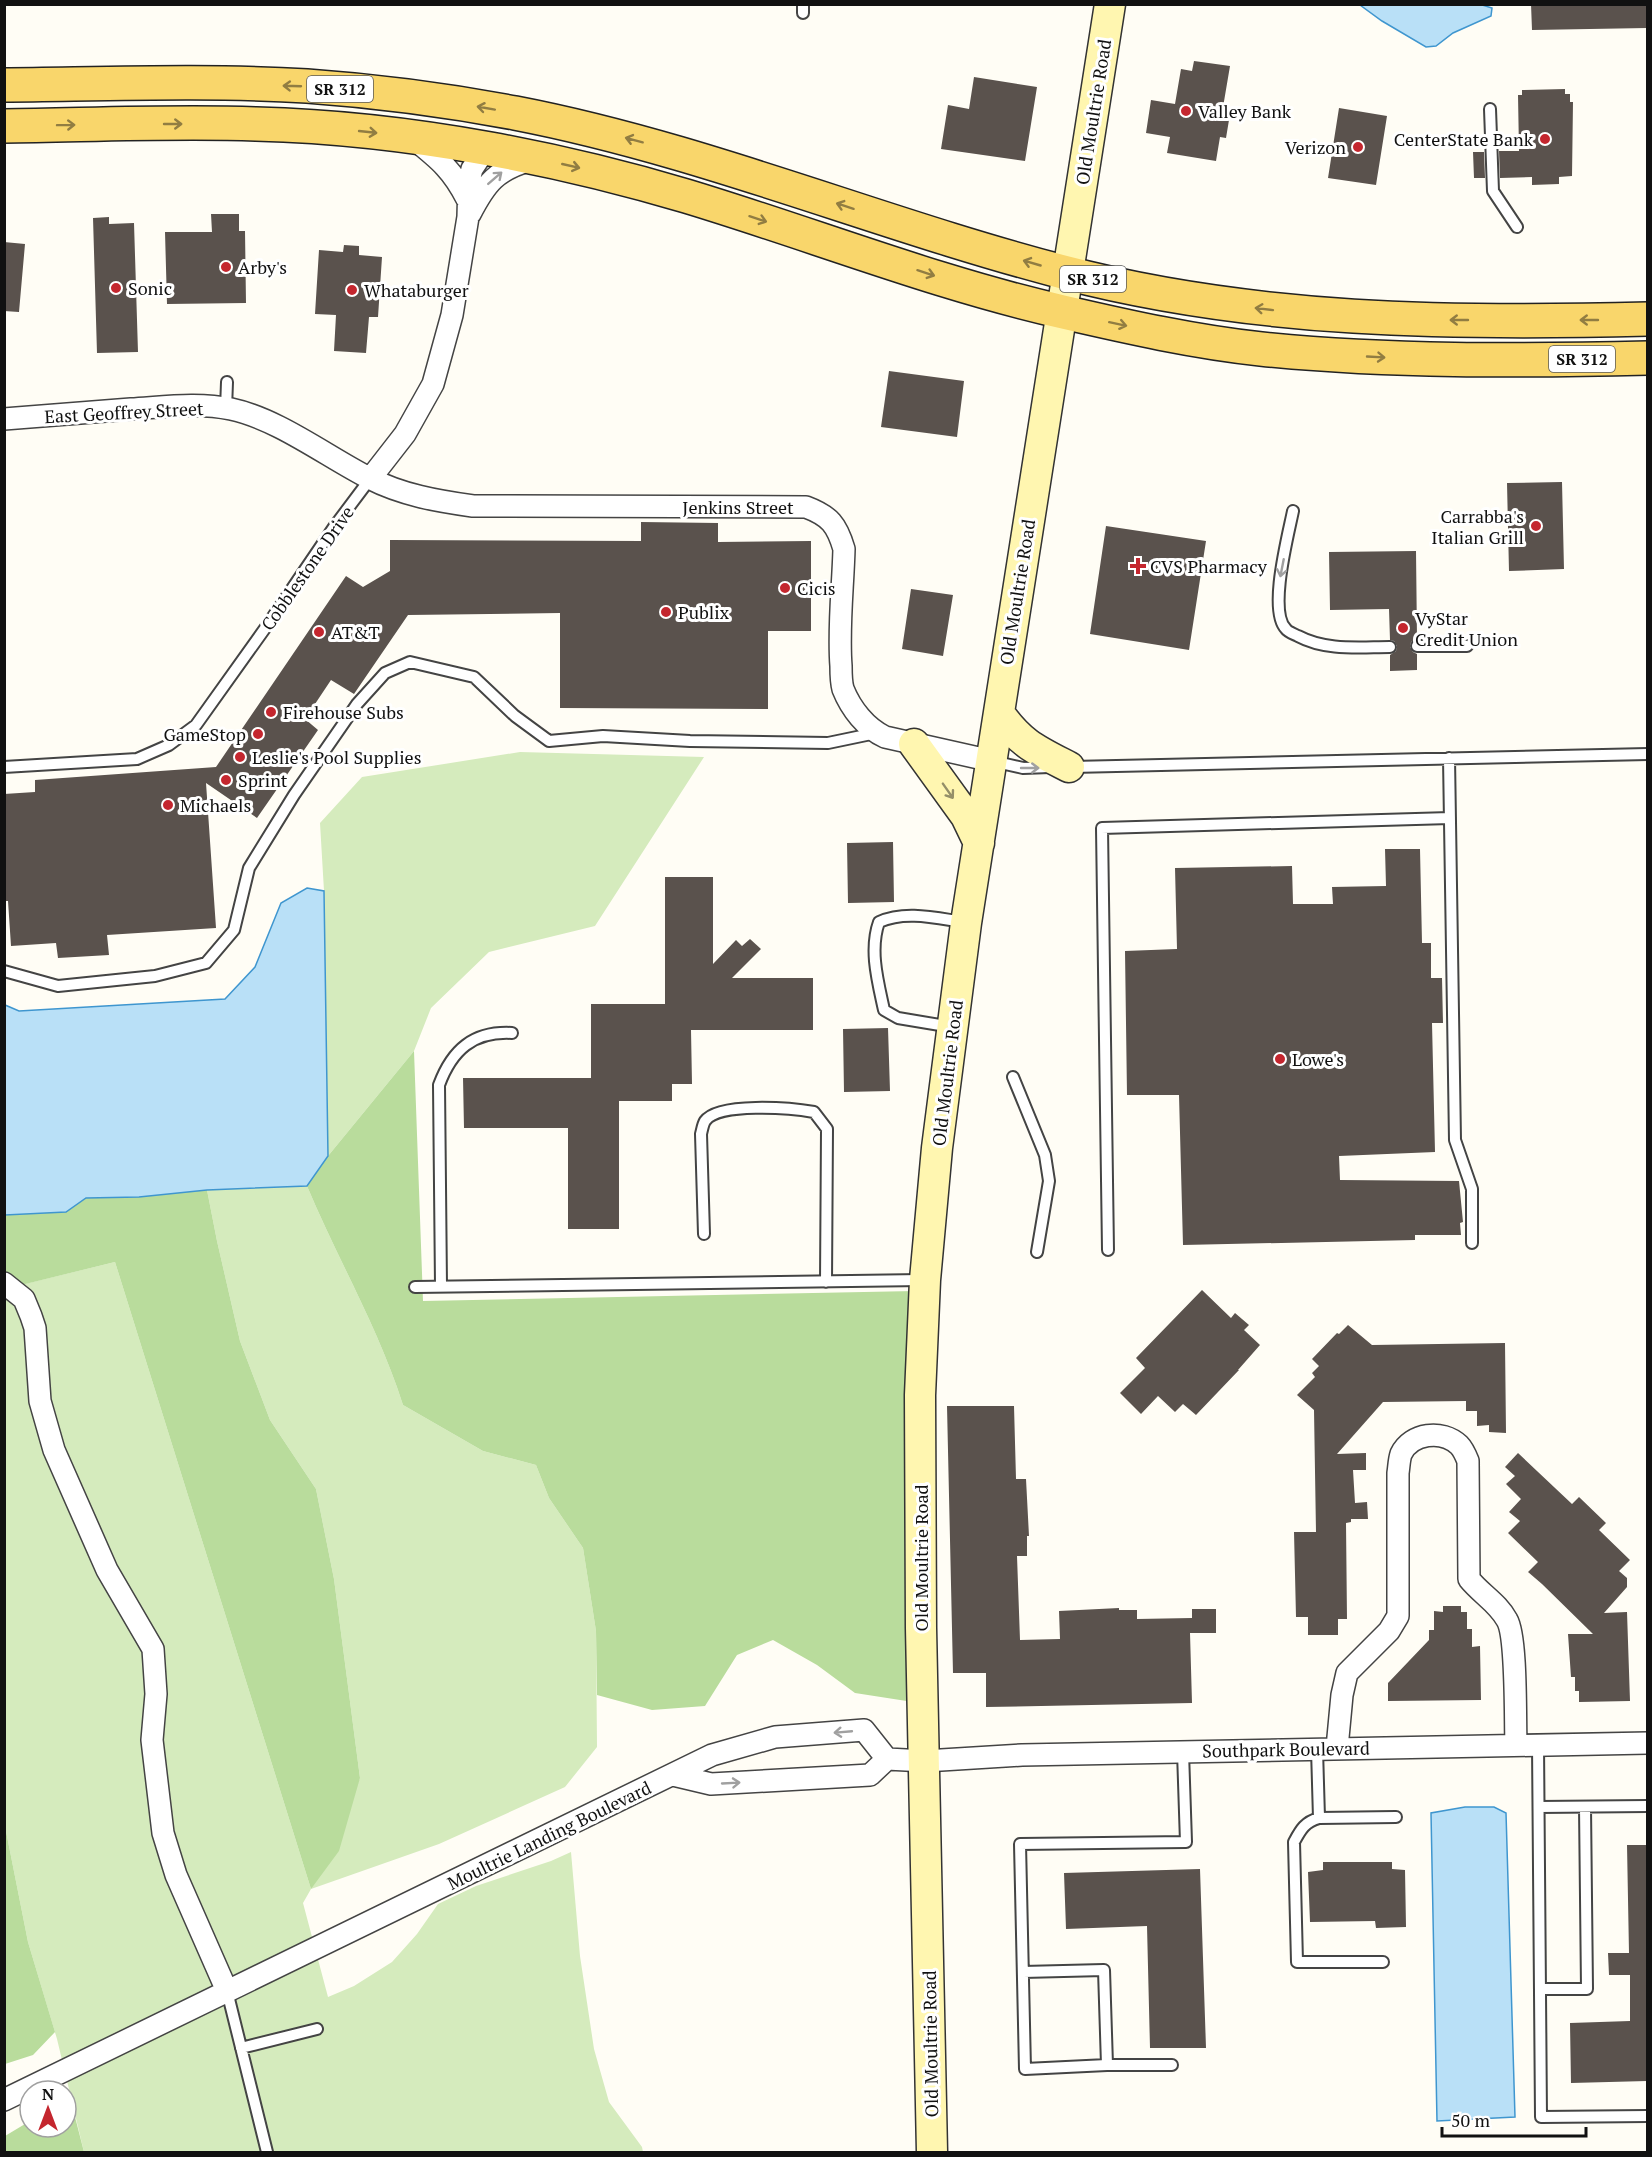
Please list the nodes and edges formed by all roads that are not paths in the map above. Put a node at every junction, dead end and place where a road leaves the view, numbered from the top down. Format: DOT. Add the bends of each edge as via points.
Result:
graph roads {
  1 [pos="1110,4"];
  2 [pos="4,85"];
  3 [pos="1490,109"];
  4 [pos="4,126"];
  5 [pos="584,127"];
  6 [pos="410,136"];
  7 [pos="486,148"];
  8 [pos="538,158"];
  9 [pos="468,208"];
  10 [pos="1517,227"];
  11 [pos="1067,273"];
  12 [pos="1061,312"];
  13 [pos="1647,319"];
  14 [pos="1517,320"];
  15 [pos="1647,358"];
  16 [pos="1517,359"];
  17 [pos="227,382"];
  18 [pos="226,409"];
  19 [pos="4,419"];
  20 [pos="370,479"];
  21 [pos="1293,511"];
  22 [pos="1417,646"];
  23 [pos="1467,646"];
  24 [pos="1390,647"];
  25 [pos="999,713"];
  26 [pos="876,733"];
  27 [pos="914,744"];
  28 [pos="1647,754"];
  29 [pos="1449,758"];
  30 [pos="992,761"];
  31 [pos="4,767"];
  32 [pos="1069,767"];
  33 [pos="1450,818"];
  34 [pos="979,843"];
  35 [pos="966,923"];
  36 [pos="4,971"];
  37 [pos="953,1027"];
  38 [pos="512,1033"];
  39 [pos="1013,1077"];
  40 [pos="704,1234"];
  41 [pos="1472,1243"];
  42 [pos="1108,1250"];
  43 [pos="1037,1251"];
  44 [pos="925,1280"];
  45 [pos="826,1282"];
  46 [pos="4,1283"];
  47 [pos="415,1287"];
  48 [pos="441,1287"];
  49 [pos="1647,1743"];
  50 [pos="1516,1744"];
  51 [pos="1538,1744"];
  52 [pos="1327,1748"];
  53 [pos="1183,1752"];
  54 [pos="887,1759"];
  55 [pos="925,1761"];
  56 [pos="674,1775"];
  57 [pos="1647,1806"];
  58 [pos="1539,1807"];
  59 [pos="1585,1807"];
  60 [pos="1396,1817"];
  61 [pos="1319,1818"];
  62 [pos="1383,1962"];
  63 [pos="1023,1972"];
  64 [pos="1540,1989"];
  65 [pos="227,1991"];
  66 [pos="317,2029"];
  67 [pos="241,2048"];
  68 [pos="1107,2065"];
  69 [pos="1172,2065"];
  70 [pos="4,2100"];
  71 [pos="1647,2116"];
  72 [pos="267,2152"];
  73 [pos="932,2152"];
  1 -- 11 [label="main road, Old Moultrie Road"];
  5 -- 2 [label="main road, SR 312, one-way" via="448,102 306,86"];
  3 -- 10 [label="lane" via="1493,191"];
  4 -- 6 [label="main road, SR 312, one-way" via="253,123"];
  5 -- 7 [label="main road" via="521,134"];
  11 -- 5 [label="main road, SR 312, one-way"];
  6 -- 7 [label="main road, SR 312"];
  6 -- 9 [label="street" via="457,178"];
  7 -- 8 [label="main road, SR 312"];
  7 -- 9 [label="street, Cobblestone Drive" via="472,169"];
  9 -- 8 [label="street, Cobblestone Drive, one-way" via="494,177 510,166"];
  8 -- 12 [label="main road, SR 312, one-way" via="686,196 978,290"];
  9 -- 20 [label="street, Cobblestone Drive" via="452,315 433,384 405,434"];
  11 -- 12 [label="main road, Old Moultrie Road"];
  14 -- 11 [label="main road, SR 312, one-way" via="1366,318 1286,311 1218,303"];
  12 -- 16 [label="main road, SR 312, one-way" via="1257,348 1400,358"];
  12 -- 25 [label="main road, Old Moultrie Road"];
  13 -- 14 [label="main road, SR 312, one-way"];
  14 -- 16 [label="main road"];
  15 -- 16 [label="main road, SR 312"];
  17 -- 18 [label="lane"];
  18 -- 19 [label="street, East Geoffrey Street" via="171,406"];
  18 -- 20 [label="street, East Geoffrey Street" via="263,419"];
  20 -- 26 [label="street, Jenkins Street" via="398,491 473,506 806,507 820,512 840,533 844,549 840,654 843,687 852,707"];
  20 -- 31 [label="lane, Cobblestone Drive" via="196,725 169,745 137,759"];
  21 -- 24 [label="lane, one-way" via="1278,589 1279,616 1286,630 1337,648"];
  22 -- 23 [label="lane"];
  25 -- 30 [label="main road, Old Moultrie Road"];
  25 -- 32 [label="main road" via="1024,742"];
  26 -- 27 [label="street"];
  26 -- 36 [label="lane" via="828,743 603,736 549,741 515,716 474,677 410,662 386,673 357,704 294,795 249,868 234,930 206,963 155,976 58,986"];
  27 -- 30 [label="street"];
  27 -- 34 [label="main road, one-way" via="966,816"];
  28 -- 29 [label="lane"];
  29 -- 32 [label="lane"];
  29 -- 33 [label="lane"];
  30 -- 32 [label="lane, one-way" via="1023,768"];
  30 -- 34 [label="main road, Old Moultrie Road"];
  33 -- 41 [label="lane" via="1455,1140 1472,1189"];
  33 -- 42 [label="lane" via="1102,828"];
  34 -- 35 [label="main road, Old Moultrie Road"];
  35 -- 37 [label="main road, Old Moultrie Road"];
  35 -- 37 [label="lane" via="920,916 890,917 879,922 874,936 884,1010 898,1018"];
  37 -- 44 [label="main road, Old Moultrie Road"];
  38 -- 48 [label="lane" via="483,1036 465,1045 451,1058 439,1084"];
  39 -- 43 [label="lane" via="1046,1155 1049,1181"];
  40 -- 45 [label="lane" via="701,1134 705,1121 718,1111 734,1108 814,1112 827,1129"];
  44 -- 45 [label="lane"];
  44 -- 55 [label="main road, Old Moultrie Road" via="920,1395"];
  45 -- 48 [label="lane"];
  46 -- 65 [label="street" via="24,1299 32,1316 39,1401 54,1450 107,1570 153,1649 156,1694 152,1740 163,1833 176,1875"];
  47 -- 48 [label="lane"];
  49 -- 51 [label="street, Southpark Boulevard"];
  50 -- 51 [label="street, Southpark Boulevard"];
  50 -- 52 [label="street, Southpark Boulevard"];
  50 -- 52 [label="street" via="1509,1623 1501,1609 1469,1579 1468,1461 1458,1445 1438,1435 1414,1439 1400,1456 1398,1616 1389,1631 1347,1673"];
  51 -- 58 [label="lane"];
  52 -- 53 [label="street, Southpark Boulevard"];
  52 -- 61 [label="lane"];
  53 -- 55 [label="street, Southpark Boulevard"];
  53 -- 63 [label="lane" via="1186,1842 1020,1844"];
  54 -- 55 [label="street, Southpark Boulevard"];
  56 -- 54 [label="street, Moultrie Landing Boulevard, one-way" via="711,1784 870,1775"];
  54 -- 56 [label="street, one-way" via="864,1730 775,1737 712,1755"];
  55 -- 73 [label="main road, Old Moultrie Road"];
  56 -- 65 [label="street, Moultrie Landing Boulevard"];
  57 -- 59 [label="lane"];
  58 -- 59 [label="lane"];
  58 -- 64 [label="lane"];
  59 -- 64 [label="lane" via="1587,1989"];
  60 -- 61 [label="lane"];
  61 -- 62 [label="lane" via="1308,1821 1294,1842 1297,1962"];
  63 -- 68 [label="lane" via="1104,1970"];
  63 -- 68 [label="lane" via="1025,2069"];
  64 -- 71 [label="lane" via="1541,2118"];
  65 -- 67 [label="lane"];
  65 -- 70 [label="street, Moultrie Landing Boulevard"];
  66 -- 67 [label="lane"];
  67 -- 72 [label="lane"];
  68 -- 69 [label="lane"];
}
